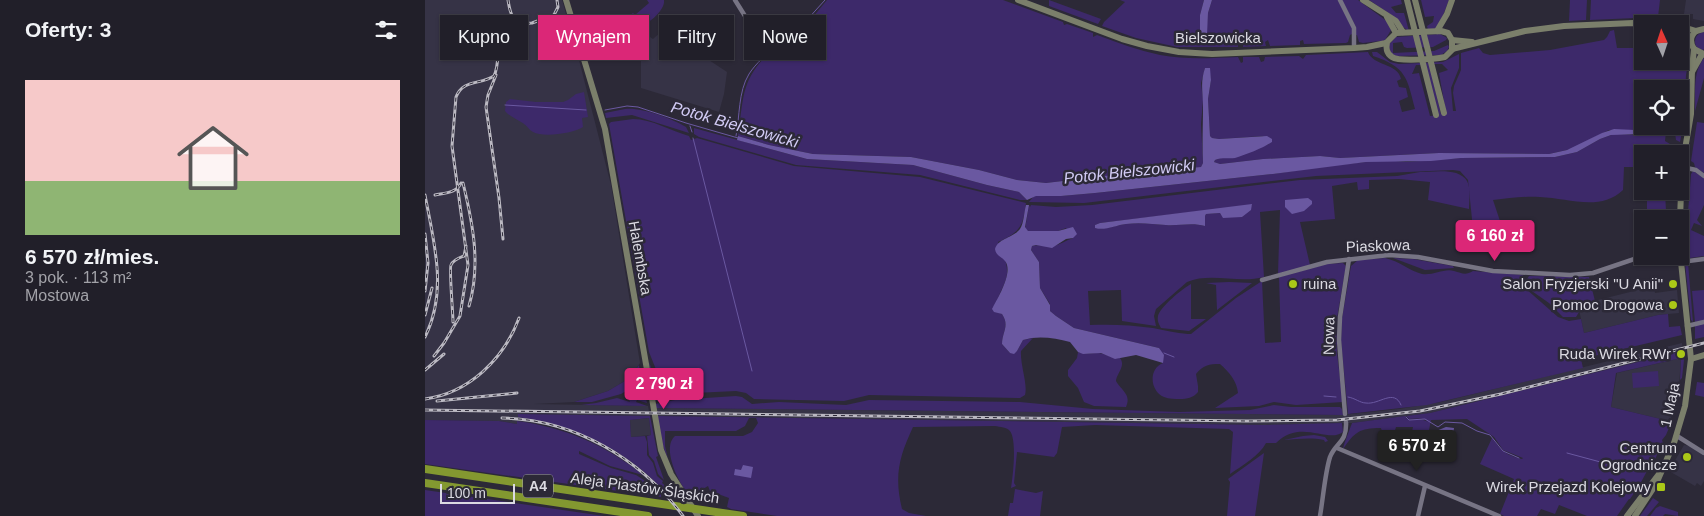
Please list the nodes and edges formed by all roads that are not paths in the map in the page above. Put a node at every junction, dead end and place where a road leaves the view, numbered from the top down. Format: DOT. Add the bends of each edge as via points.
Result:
graph roads {
  1 [pos="566,0"];
  2 [pos="735,0"];
  3 [pos="1018,0"];
  4 [pos="1340,0"];
  5 [pos="1363,0"];
  6 [pos="1407,0"];
  7 [pos="1415,0"];
  8 [pos="1452,0"];
  9 [pos="1447,14"];
  10 [pos="744,15"];
  11 [pos="1387,16"];
  12 [pos="1634,23"];
  13 [pos="1689,29"];
  14 [pos="1704,29"];
  15 [pos="1437,31"];
  16 [pos="1696,31"];
  17 [pos="1403,32"];
  18 [pos="1445,32"];
  19 [pos="1396,33"];
  20 [pos="1689,38"];
  21 [pos="1452,40"];
  22 [pos="1691,41"];
  23 [pos="1475,42"];
  24 [pos="1386,43"];
  25 [pos="1367,47"];
  26 [pos="1354,48"];
  27 [pos="1452,49"];
  28 [pos="1694,50"];
  29 [pos="1387,51"];
  30 [pos="1704,54"];
  31 [pos="1692,72"];
  32 [pos="1444,114"];
  33 [pos="1435,116"];
  34 [pos="1686,145"];
  35 [pos="1689,168"];
  36 [pos="1704,176"];
  37 [pos="1349,259"];
  38 [pos="1634,259"];
  39 [pos="1704,259"];
  40 [pos="1689,261"];
  41 [pos="1681,265"];
  42 [pos="1262,280"];
  43 [pos="1704,322"];
  44 [pos="1687,326"];
  45 [pos="1704,355"];
  46 [pos="1691,359"];
  47 [pos="1345,414"];
  48 [pos="1346,422"];
  49 [pos="1677,436"];
  50 [pos="1337,448"];
  51 [pos="1704,453"];
  52 [pos="425,469"];
  53 [pos="1661,471"];
  54 [pos="425,483"];
  55 [pos="1425,486"];
  56 [pos="1489,514"];
  57 [pos="648,516"];
  58 [pos="698,516"];
  59 [pos="743,516"];
  60 [pos="1320,516"];
  61 [pos="1418,516"];
  62 [pos="1499,516"];
  63 [pos="1627,516"];
  64 [pos="1635,516"];
  1 -- 58 [label="main road, Halembska" via="611,160 661,450 671,474"];
  2 -- 10 [label="street"];
  3 -- 26 [label="main road, Bielszowicka" via="1122,39 1179,52 1212,54"];
  4 -- 26 [label="street" via="1354,28"];
  5 -- 11 [label="main road"];
  6 -- 33 [label="main road"];
  7 -- 32 [label="main road"];
  8 -- 9 [label="main road"];
  9 -- 15 [label="main road"];
  9 -- 18 [label="main road"];
  11 -- 17 [label="main road"];
  11 -- 19 [label="main road"];
  12 -- 23 [label="main road" via="1530,30"];
  13 -- 16 [label="main road"];
  14 -- 16 [label="main road"];
  15 -- 17 [label="main road"];
  15 -- 18 [label="main road"];
  16 -- 22 [label="main road"];
  17 -- 19 [label="main road"];
  18 -- 21 [label="main road"];
  19 -- 24 [label="main road"];
  20 -- 22 [label="main road"];
  21 -- 23 [label="main road"];
  21 -- 27 [label="main road"];
  22 -- 28 [label="main road"];
  23 -- 27 [label="main road"];
  24 -- 25 [label="main road"];
  24 -- 29 [label="main road"];
  25 -- 26 [label="main road, Bielszowicka"];
  25 -- 29 [label="main road"];
  27 -- 29 [label="main road" via="1447,56 1440,58 1398,59"];
  28 -- 30 [label="main road"];
  28 -- 31 [label="main road"];
  30 -- 31 [label="main road"];
  31 -- 34 [label="main road" via="1691,114"];
  35 -- 36 [label="street"];
  37 -- 38 [label="street, Piaskowa" via="1403,255 1493,271 1575,275 1593,273"];
  37 -- 42 [label="street, Piaskowa"];
  37 -- 47 [label="street, Nowa" via="1339,340"];
  39 -- 40 [label="street"];
  41 -- 44 [label="main road, 1 Maja"];
  43 -- 44 [label="street"];
  44 -- 46 [label="main road, 1 Maja"];
  45 -- 46 [label="main road"];
  46 -- 49 [label="main road, 1 Maja" via="1685,406"];
  48 -- 50 [label="street" via="1344,438"];
  49 -- 51 [label="street"];
  49 -- 53 [label="main road, 1 Maja"];
  50 -- 55 [label="street"];
  50 -- 60 [label="street" via="1331,456"];
  52 -- 59 [label="highway, Aleja Piastów Śląskich / A4"];
  53 -- 63 [label="main road, 1 Maja"];
  53 -- 64 [label="main road, 1 Maja"];
  54 -- 57 [label="highway, Aleja Piastów Śląskich / A4"];
  55 -- 56 [label="street"];
  55 -- 61 [label="street"];
  56 -- 62 [label="street"];
}
